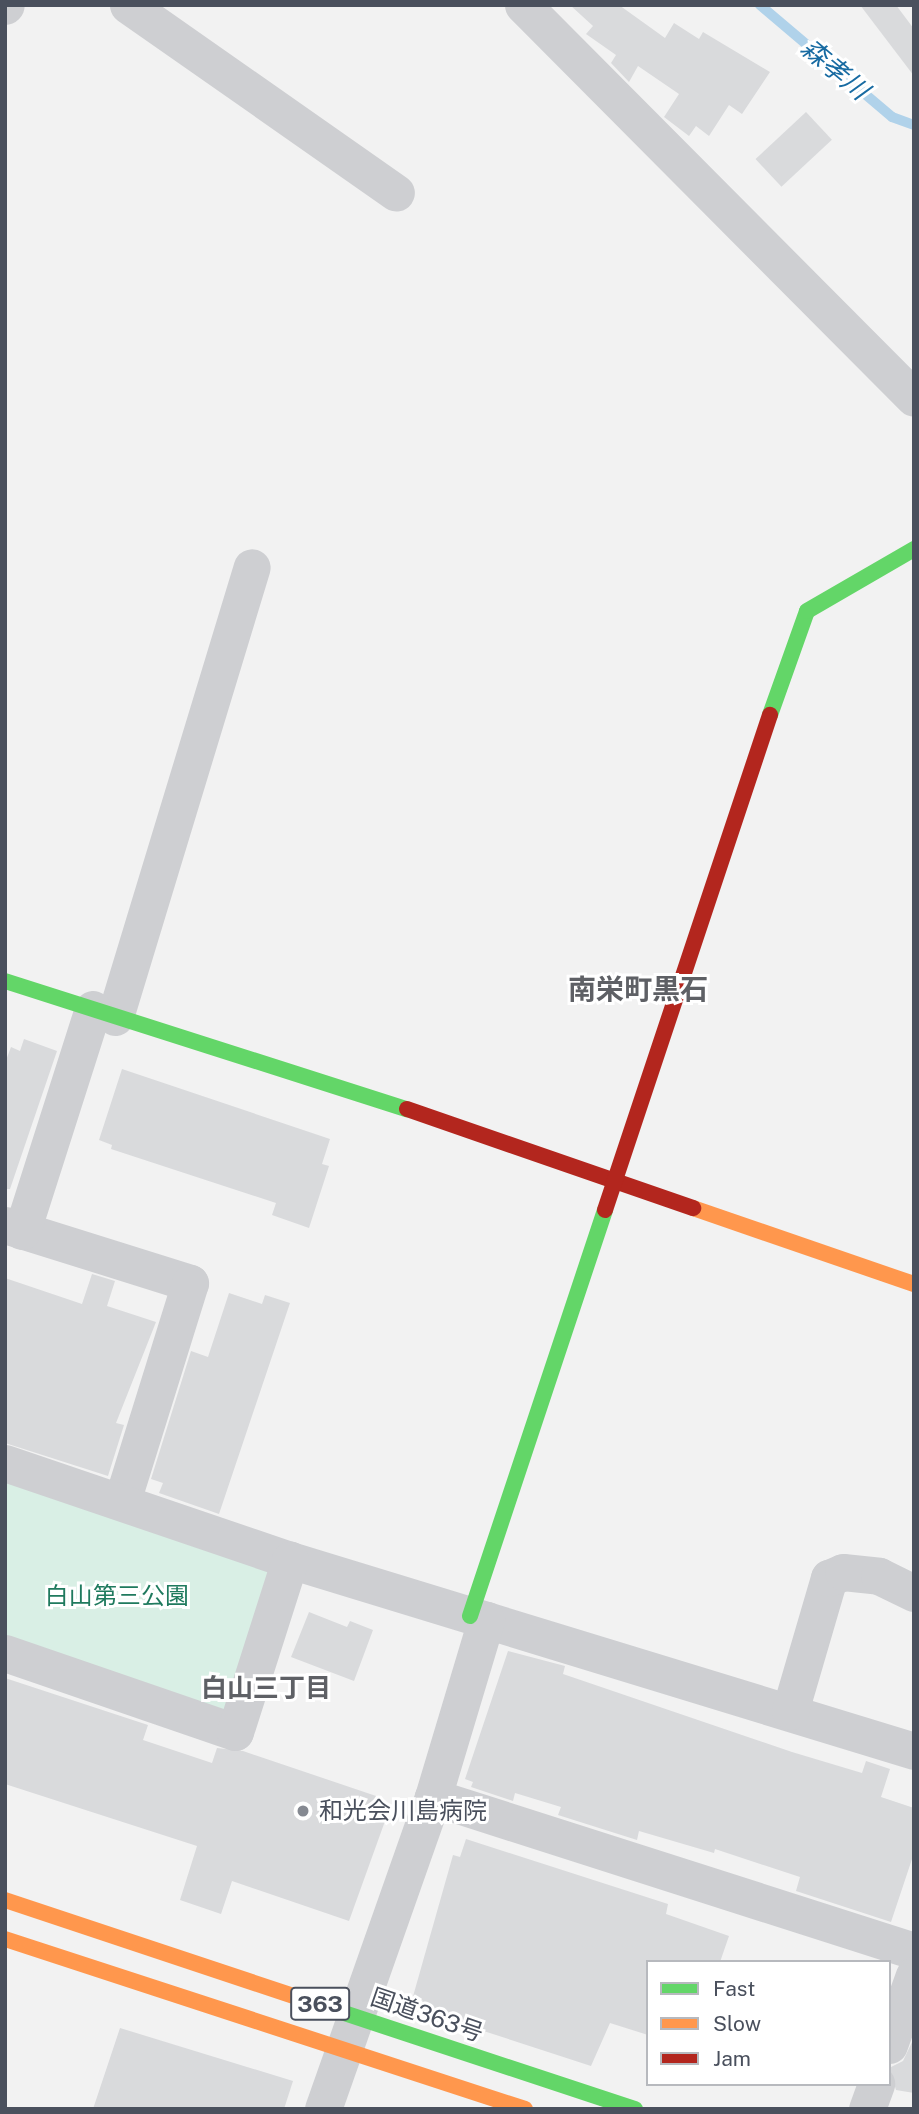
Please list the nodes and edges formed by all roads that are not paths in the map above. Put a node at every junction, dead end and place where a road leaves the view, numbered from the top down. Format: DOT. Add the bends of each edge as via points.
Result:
graph roads {
  1 [pos="128,5"];
  2 [pos="523,5"];
  3 [pos="396,193"];
  4 [pos="914,398"];
  5 [pos="914,549"];
  6 [pos="252,567"];
  7 [pos="5,981"];
  8 [pos="104,1013"];
  9 [pos="611,1181"];
  10 [pos="14,1228"];
  11 [pos="914,1284"];
  12 [pos="5,1463"];
  13 [pos="123,1499"];
  14 [pos="290,1560"];
  15 [pos="914,1593"];
  16 [pos="478,1618"];
  17 [pos="5,1653"];
  18 [pos="790,1711"];
  19 [pos="914,1751"];
  20 [pos="433,1797"];
  21 [pos="5,1900"];
  22 [pos="5,1939"];
  23 [pos="914,1951"];
  24 [pos="914,1975"];
  25 [pos="349,2031"];
  26 [pos="891,2039"];
  27 [pos="875,2086"];
  28 [pos="323,2109"];
  29 [pos="525,2109"];
  30 [pos="635,2109"];
  31 [pos="867,2109"];
  1 -- 3 [label="street"];
  2 -- 4 [label="street"];
  5 -- 9 [label="main road" via="807,611 766,715"];
  6 -- 8 [label="street"];
  7 -- 8 [label="main road"];
  8 -- 9 [label="main road" via="387,1102"];
  8 -- 10 [label="street"];
  9 -- 11 [label="main road"];
  9 -- 16 [label="main road"];
  10 -- 13 [label="street" via="190,1283"];
  12 -- 13 [label="street"];
  13 -- 14 [label="street"];
  14 -- 16 [label="street"];
  14 -- 17 [label="street" via="236,1732"];
  15 -- 18 [label="street" via="880,1576 843,1572 829,1578"];
  16 -- 18 [label="street"];
  16 -- 20 [label="street"];
  18 -- 19 [label="street"];
  20 -- 23 [label="street"];
  20 -- 25 [label="street"];
  21 -- 25 [label="main road, 国道363号 / 363"];
  22 -- 25 [label="main road, 国道363号 / 363"];
  24 -- 26 [label="street"];
  25 -- 28 [label="street"];
  25 -- 29 [label="main road, 国道363号 / 363"];
  25 -- 30 [label="main road, 国道363号 / 363"];
  27 -- 31 [label="street"];
}
